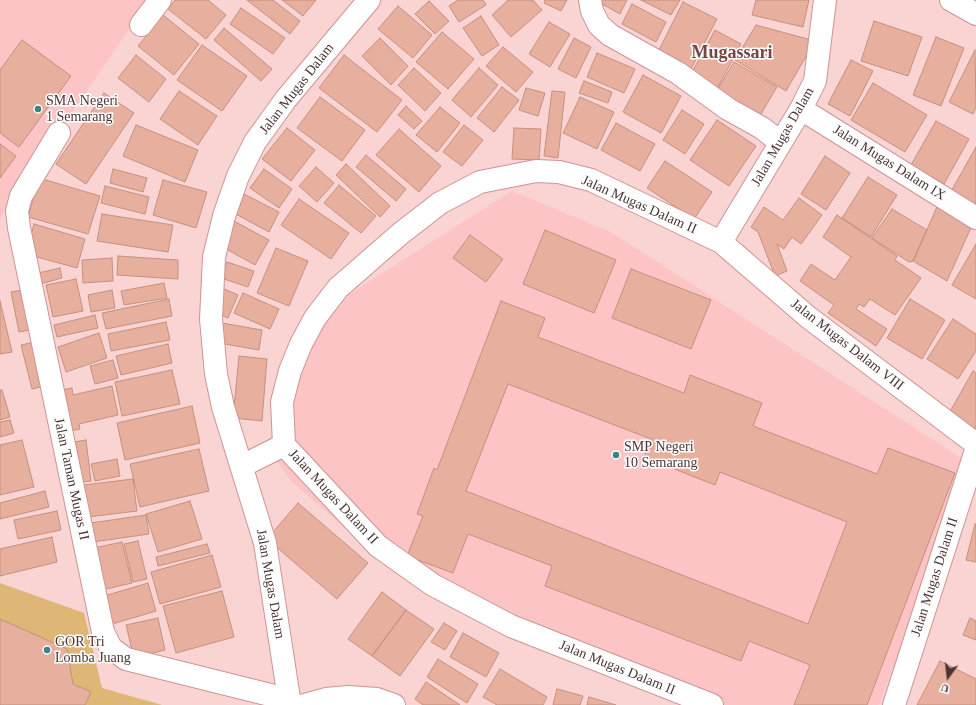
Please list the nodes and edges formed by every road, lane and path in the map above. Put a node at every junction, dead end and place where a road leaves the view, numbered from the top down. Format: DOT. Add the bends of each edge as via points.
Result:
graph roads {
  1 [pos="160,0"];
  2 [pos="369,0"];
  3 [pos="590,0"];
  4 [pos="825,0"];
  5 [pos="950,0"];
  6 [pos="976,14"];
  7 [pos="141,25"];
  8 [pos="801,109"];
  9 [pos="59,133"];
  10 [pos="780,142"];
  11 [pos="976,218"];
  12 [pos="721,242"];
  13 [pos="976,444"];
  14 [pos="284,445"];
  15 [pos="976,450"];
  16 [pos="242,466"];
  17 [pos="295,703"];
  18 [pos="394,705"];
  19 [pos="712,705"];
  20 [pos="894,705"];
  1 -- 7 [label="street"];
  2 -- 16 [label="street, Jalan Mugas Dalam" via="286,99 255,142 238,176 224,216 214,257 211,319 216,374 223,407"];
  3 -- 10 [label="street" via="599,25 610,35 678,72 728,109 762,128"];
  4 -- 8 [label="street, Jalan Mugas Dalam" via="815,81"];
  5 -- 6 [label="street"];
  8 -- 10 [label="street, Jalan Mugas Dalam"];
  8 -- 11 [label="street, Jalan Mugas Dalam IX"];
  9 -- 17 [label="street, Jalan Taman Mugas II" via="21,196 17,211 103,632 111,648 126,659"];
  10 -- 12 [label="street, Jalan Mugas Dalam"];
  12 -- 13 [label="street, Jalan Mugas Dalam VIII" via="808,317"];
  12 -- 14 [label="street, Jalan Mugas Dalam II" via="591,180 560,172 536,171 480,182 440,203 400,234 338,288 315,318 290,371 282,402"];
  14 -- 16 [label="street"];
  14 -- 19 [label="street, Jalan Mugas Dalam II" via="378,546 433,584 511,626"];
  15 -- 20 [label="street, Jalan Mugas Dalam II"];
  16 -- 17 [label="street, Jalan Mugas Dalam" via="265,543"];
  17 -- 18 [label="street" via="348,697 377,699"];
}
